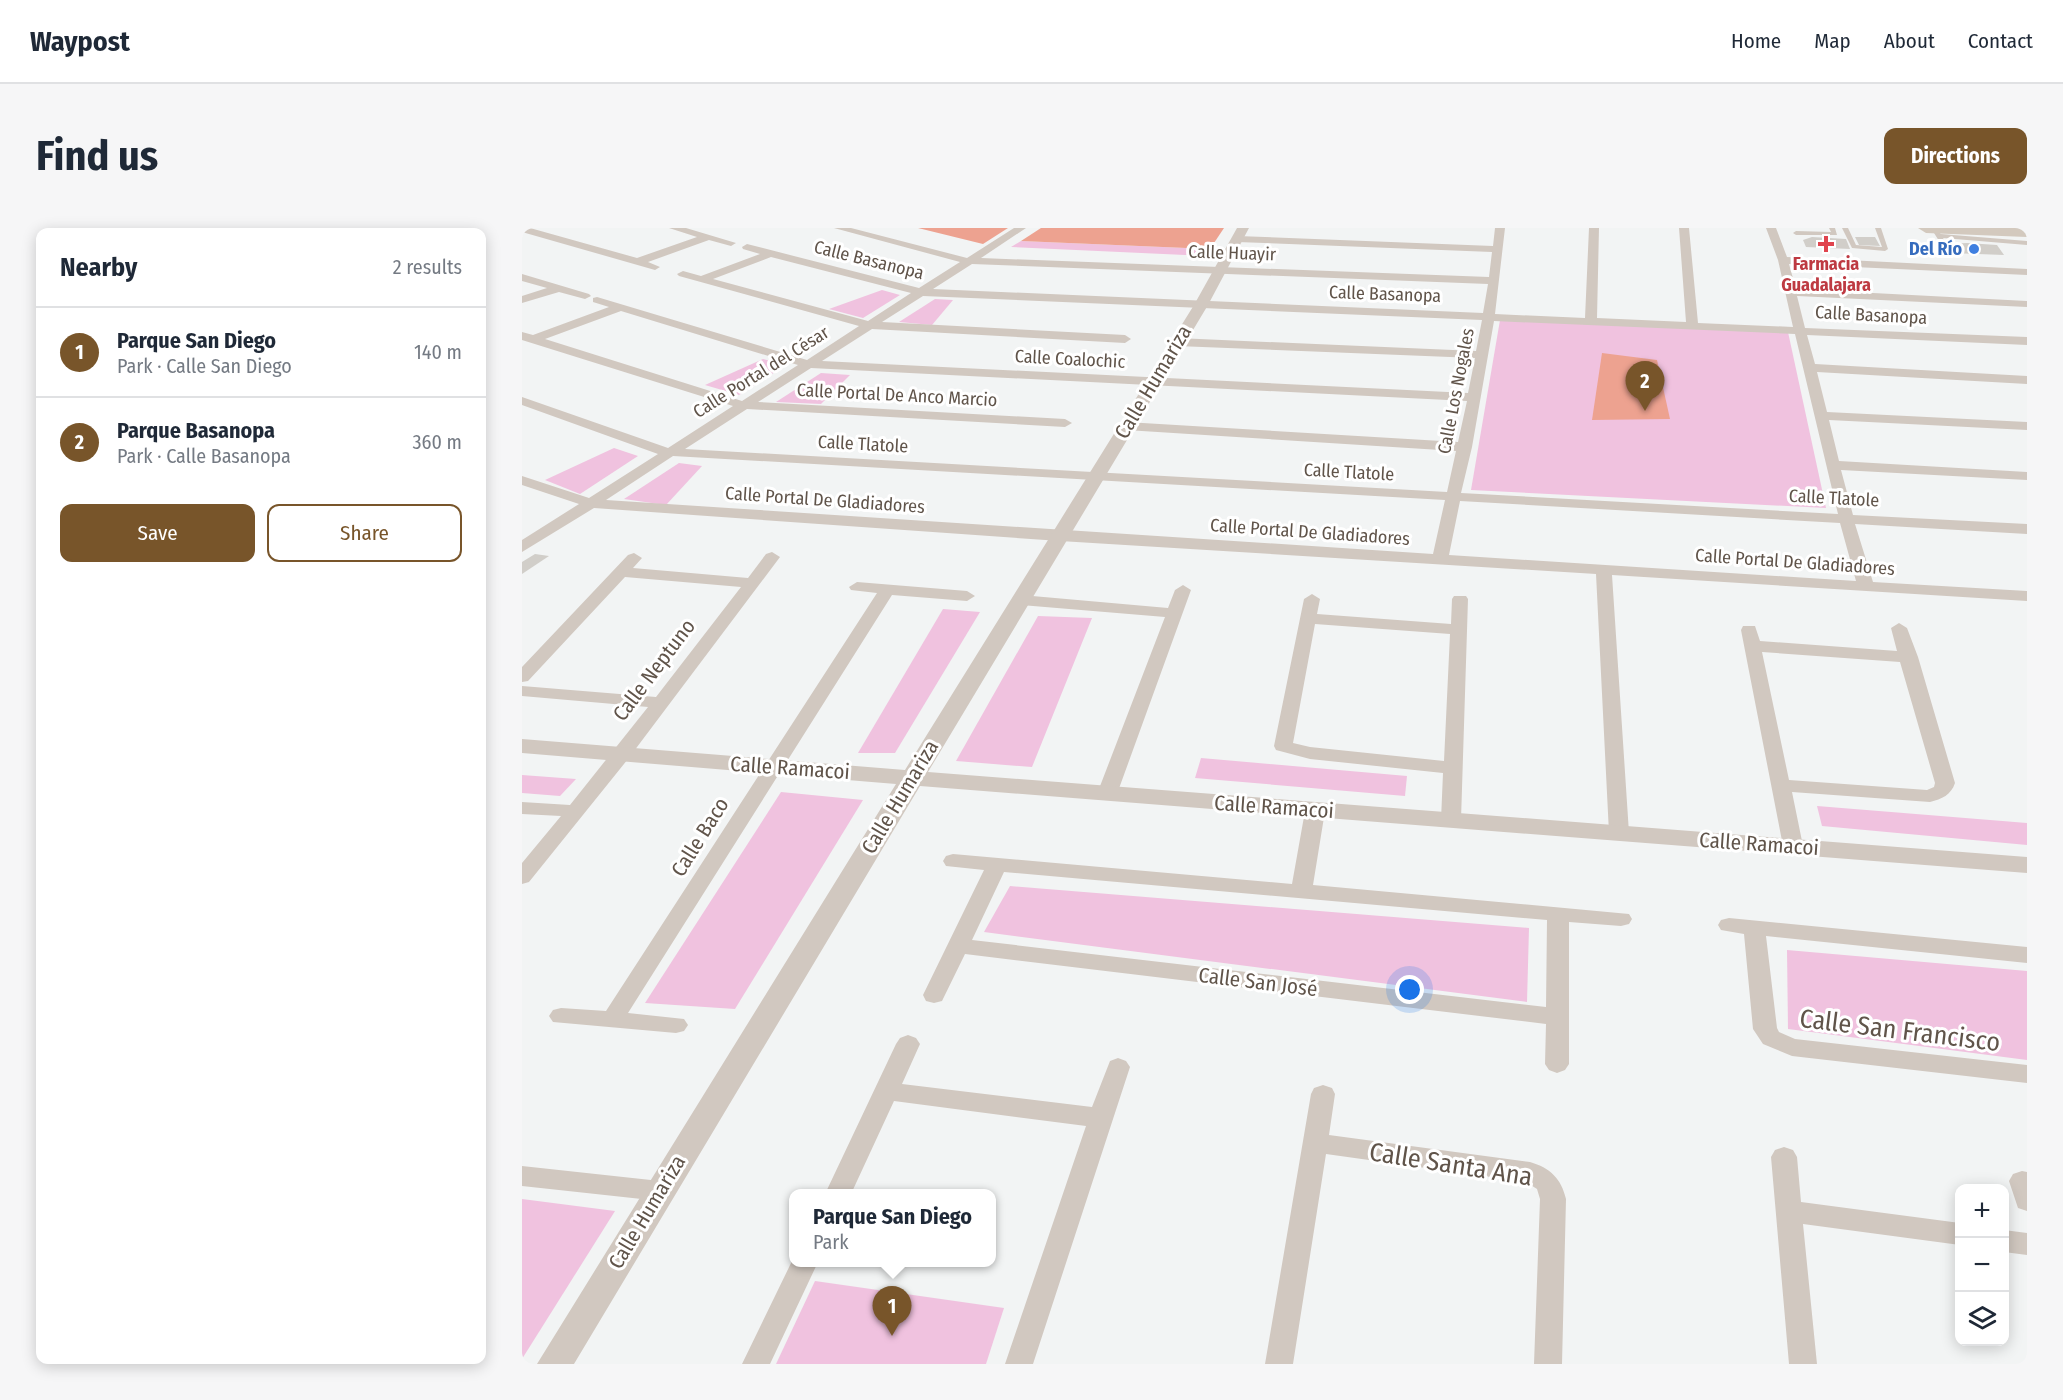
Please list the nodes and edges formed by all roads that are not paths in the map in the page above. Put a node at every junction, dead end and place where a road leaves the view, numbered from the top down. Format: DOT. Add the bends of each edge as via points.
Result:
graph roads {
  1 [pos="674,228"];
  2 [pos="841,228"];
  3 [pos="1021,228"];
  4 [pos="1500,228"];
  5 [pos="1594,228"];
  6 [pos="1684,228"];
  7 [pos="1771,228"];
  8 [pos="1832,228"];
  9 [pos="1845,228"];
  10 [pos="1878,228"];
  11 [pos="2021,228"];
  12 [pos="522,229"];
  13 [pos="1933,231"];
  14 [pos="2027,231"];
  15 [pos="1240,233"];
  16 [pos="1796,233"];
  17 [pos="1966,233"];
  18 [pos="708,237"];
  19 [pos="731,243"];
  20 [pos="2027,243"];
  21 [pos="747,247"];
  22 [pos="1498,249"];
  23 [pos="1947,251"];
  24 [pos="771,254"];
  25 [pos="1783,260"];
  26 [pos="968,261"];
  27 [pos="637,262"];
  28 [pos="655,267"];
  29 [pos="1219,271"];
  30 [pos="2027,272"];
  31 [pos="683,274"];
  32 [pos="522,277"];
  33 [pos="702,279"];
  34 [pos="1494,281"];
  35 [pos="559,288"];
  36 [pos="920,292"];
  37 [pos="1791,292"];
  38 [pos="522,300"];
  39 [pos="2027,304"];
  40 [pos="1201,305"];
  41 [pos="621,307"];
  42 [pos="1489,317"];
  43 [pos="1591,321"];
  44 [pos="869,325"];
  45 [pos="1692,325"];
  46 [pos="1800,329"];
  47 [pos="528,338"];
  48 [pos="1125,339"];
  49 [pos="2027,341"];
  50 [pos="1177,342"];
  51 [pos="1482,355"];
  52 [pos="808,364"];
  53 [pos="1810,368"];
  54 [pos="2027,380"];
  55 [pos="1153,381"];
  56 [pos="1474,397"];
  57 [pos="522,401"];
  58 [pos="743,405"];
  59 [pos="1821,416"];
  60 [pos="1065,423"];
  61 [pos="1126,426"];
  62 [pos="2027,426"];
  63 [pos="1465,447"];
  64 [pos="668,452"];
  65 [pos="1833,465"];
  66 [pos="2027,476"];
  67 [pos="1095,477"];
  68 [pos="522,480"];
  69 [pos="1453,497"];
  70 [pos="590,503"];
  71 [pos="1846,518"];
  72 [pos="2027,530"];
  73 [pos="1060,536"];
  74 [pos="522,547"];
  75 [pos="772,557"];
  76 [pos="634,558"];
  77 [pos="1440,559"];
  78 [pos="1604,570"];
  79 [pos="621,572"];
  80 [pos="752,583"];
  81 [pos="1866,586"];
  82 [pos="857,587"];
  83 [pos="888,589"];
  84 [pos="1183,590"];
  85 [pos="967,596"];
  86 [pos="2027,596"];
  87 [pos="1312,599"];
  88 [pos="1461,599"];
  89 [pos="1021,600"];
  90 [pos="1174,613"];
  91 [pos="1308,618"];
  92 [pos="1899,628"];
  93 [pos="1459,630"];
  94 [pos="1909,657"];
  95 [pos="522,677"];
  96 [pos="522,692"];
  97 [pos="658,703"];
  98 [pos="522,746"];
  99 [pos="621,754"];
  100 [pos="773,767"];
  101 [pos="1454,768"];
  102 [pos="911,777"];
  103 [pos="1780,785"];
  104 [pos="1107,794"];
  105 [pos="522,808"];
  106 [pos="574,811"];
  107 [pos="1315,811"];
  108 [pos="1451,820"];
  109 [pos="1619,833"];
  110 [pos="1793,846"];
  111 [pos="952,861"];
  112 [pos="997,865"];
  113 [pos="2027,865"];
  114 [pos="522,877"];
  115 [pos="1301,892"];
  116 [pos="1558,914"];
  117 [pos="1621,919"];
  118 [pos="1729,925"];
  119 [pos="1754,928"];
  120 [pos="958,946"];
  121 [pos="2027,955"];
  122 [pos="934,995"];
  123 [pos="561,1016"];
  124 [pos="1557,1017"];
  125 [pos="612,1020"];
  126 [pos="676,1025"];
  127 [pos="908,1044"];
  128 [pos="1557,1064"];
  129 [pos="1118,1067"];
  130 [pos="2027,1074"];
  131 [pos="887,1091"];
  132 [pos="1323,1094"];
  133 [pos="1101,1118"];
  134 [pos="1315,1143"];
  135 [pos="1784,1157"];
  136 [pos="522,1176"];
  137 [pos="840,1189"];
  138 [pos="660,1191"];
  139 [pos="1789,1211"];
  140 [pos="1955,1233"];
  141 [pos="2009,1242"];
  142 [pos="2027,1244"];
  143 [pos="803,1267"];
  144 [pos="555,1364"];
  145 [pos="756,1364"];
  146 [pos="1019,1364"];
  147 [pos="1279,1364"];
  148 [pos="1548,1364"];
  149 [pos="1803,1364"];
  1 -- 18 [label="street"];
  2 -- 26 [label="street, Calle Huayir"];
  3 -- 26 [label="street, Calle Portal del César"];
  4 -- 22 [label="street, Calle Los Nogales"];
  5 -- 43 [label="street"];
  6 -- 45 [label="street"];
  7 -- 25 [label="street"];
  8 -- 16 [label="lane" via="1835,234"];
  9 -- 10 [label="lane" via="1854,247 1885,249"];
  11 -- 14 [label="main road"];
  12 -- 27 [label="street"];
  13 -- 17 [label="main road"];
  13 -- 23 [label="lane"];
  14 -- 17 [label="main road"];
  15 -- 22 [label="street"];
  15 -- 29 [label="street, Calle Humariza"];
  17 -- 20 [label="lane"];
  18 -- 19 [label="street"];
  18 -- 27 [label="street"];
  21 -- 24 [label="street, Calle Basanopa"];
  22 -- 34 [label="street, Calle Los Nogales"];
  24 -- 33 [label="street"];
  24 -- 36 [label="street, Calle Basanopa"];
  25 -- 30 [label="street"];
  25 -- 37 [label="street"];
  26 -- 29 [label="street, Calle Huayir"];
  26 -- 36 [label="street, Calle Portal del César"];
  27 -- 28 [label="street"];
  29 -- 34 [label="street, Calle Huayir"];
  29 -- 40 [label="street, Calle Humariza"];
  31 -- 33 [label="street"];
  32 -- 35 [label="street, Calle Coalochic"];
  33 -- 44 [label="street"];
  34 -- 42 [label="street, Calle Los Nogales"];
  35 -- 38 [label="street"];
  35 -- 41 [label="street, Calle Coalochic"];
  36 -- 40 [label="street, Calle Basanopa"];
  36 -- 44 [label="street, Calle Portal del César"];
  37 -- 39 [label="street"];
  37 -- 46 [label="street"];
  40 -- 42 [label="street, Calle Basanopa"];
  40 -- 50 [label="street, Calle Humariza"];
  41 -- 47 [label="street"];
  41 -- 52 [label="street, Calle Coalochic"];
  42 -- 43 [label="street, Calle Basanopa"];
  42 -- 51 [label="street, Calle Los Nogales"];
  43 -- 45 [label="street, Calle Basanopa"];
  44 -- 48 [label="street"];
  44 -- 52 [label="street, Calle Portal del César"];
  45 -- 46 [label="street, Calle Basanopa"];
  46 -- 49 [label="street, Calle Basanopa"];
  46 -- 53 [label="street"];
  47 -- 58 [label="street, Calle Portal De Anco Marcio"];
  50 -- 51 [label="street"];
  50 -- 55 [label="street, Calle Humariza"];
  51 -- 56 [label="street, Calle Los Nogales"];
  52 -- 55 [label="street, Calle Coalochic"];
  52 -- 58 [label="street, Calle Portal del César"];
  53 -- 54 [label="street"];
  53 -- 59 [label="street"];
  55 -- 56 [label="street, Calle Coalochic"];
  55 -- 61 [label="street, Calle Humariza"];
  56 -- 63 [label="street, Calle Los Nogales"];
  57 -- 64 [label="street, Calle Tlatole"];
  58 -- 60 [label="street, Calle Portal De Anco Marcio"];
  58 -- 64 [label="street, Calle Portal del César"];
  59 -- 62 [label="street"];
  59 -- 65 [label="street"];
  61 -- 63 [label="street"];
  61 -- 67 [label="street, Calle Humariza"];
  63 -- 69 [label="street, Calle Los Nogales"];
  64 -- 67 [label="street, Calle Tlatole"];
  64 -- 70 [label="street, Calle Portal del César"];
  65 -- 66 [label="street"];
  65 -- 71 [label="street"];
  67 -- 69 [label="street, Calle Tlatole"];
  67 -- 73 [label="street, Calle Humariza"];
  68 -- 70 [label="street, Calle Portal De Gladiadores"];
  69 -- 71 [label="street, Calle Tlatole"];
  69 -- 77 [label="street, Calle Los Nogales"];
  70 -- 73 [label="street, Calle Portal De Gladiadores"];
  70 -- 74 [label="street, Calle Portal del César"];
  71 -- 72 [label="street, Calle Tlatole"];
  71 -- 81 [label="street"];
  73 -- 77 [label="street, Calle Portal De Gladiadores"];
  73 -- 89 [label="street, Calle Humariza"];
  75 -- 80 [label="street, Calle Neptuno"];
  76 -- 79 [label="street"];
  77 -- 78 [label="street, Calle Portal De Gladiadores"];
  78 -- 81 [label="street, Calle Portal De Gladiadores"];
  78 -- 109 [label="street"];
  79 -- 80 [label="street"];
  79 -- 95 [label="street"];
  80 -- 97 [label="street, Calle Neptuno"];
  81 -- 86 [label="street, Calle Portal De Gladiadores"];
  82 -- 83 [label="street"];
  83 -- 85 [label="street"];
  83 -- 100 [label="street, Calle Baco"];
  84 -- 90 [label="street"];
  87 -- 91 [label="street"];
  88 -- 93 [label="street"];
  89 -- 90 [label="street"];
  89 -- 102 [label="street, Calle Humariza"];
  90 -- 104 [label="street"];
  91 -- 93 [label="street"];
  91 -- 101 [label="street" via="1283,746 1310,753"];
  92 -- 94 [label="street"];
  93 -- 101 [label="street"];
  94 -- 103 [label="street" via="1945,783 1943,790 1930,796"];
  94 -- 103 [label="street" via="1751,638"];
  96 -- 97 [label="street"];
  97 -- 99 [label="street, Calle Neptuno"];
  98 -- 99 [label="street, Calle Ramacoi"];
  99 -- 100 [label="street, Calle Ramacoi"];
  99 -- 106 [label="street, Calle Neptuno"];
  100 -- 102 [label="street, Calle Ramacoi"];
  100 -- 125 [label="street, Calle Baco"];
  101 -- 108 [label="street"];
  102 -- 104 [label="street, Calle Ramacoi"];
  102 -- 138 [label="street, Calle Humariza"];
  103 -- 110 [label="street"];
  104 -- 107 [label="street, Calle Ramacoi"];
  105 -- 106 [label="street"];
  106 -- 114 [label="street, Calle Neptuno"];
  107 -- 108 [label="street, Calle Ramacoi"];
  107 -- 115 [label="street"];
  108 -- 109 [label="street, Calle Ramacoi"];
  109 -- 110 [label="street, Calle Ramacoi"];
  110 -- 113 [label="street, Calle Ramacoi"];
  111 -- 112 [label="street"];
  112 -- 115 [label="street"];
  112 -- 120 [label="street"];
  115 -- 116 [label="street"];
  116 -- 117 [label="street"];
  116 -- 124 [label="street"];
  118 -- 119 [label="street"];
  119 -- 121 [label="street"];
  119 -- 130 [label="street, Calle San Francisco" via="1765,1029 1771,1038 1792,1047"];
  120 -- 122 [label="street"];
  120 -- 124 [label="street, Calle San José"];
  123 -- 125 [label="street"];
  124 -- 128 [label="street"];
  125 -- 126 [label="street"];
  127 -- 131 [label="street"];
  129 -- 133 [label="street"];
  131 -- 133 [label="street"];
  131 -- 137 [label="street"];
  132 -- 134 [label="street"];
  133 -- 146 [label="street"];
  134 -- 147 [label="street"];
  134 -- 148 [label="street, Calle Santa Ana" via="1541,1176 1553,1199"];
  135 -- 139 [label="street"];
  136 -- 138 [label="street"];
  138 -- 144 [label="street, Calle Humariza"];
  139 -- 140 [label="street"];
  139 -- 149 [label="street"];
  141 -- 142 [label="street"];
  143 -- 145 [label="street"];
}
